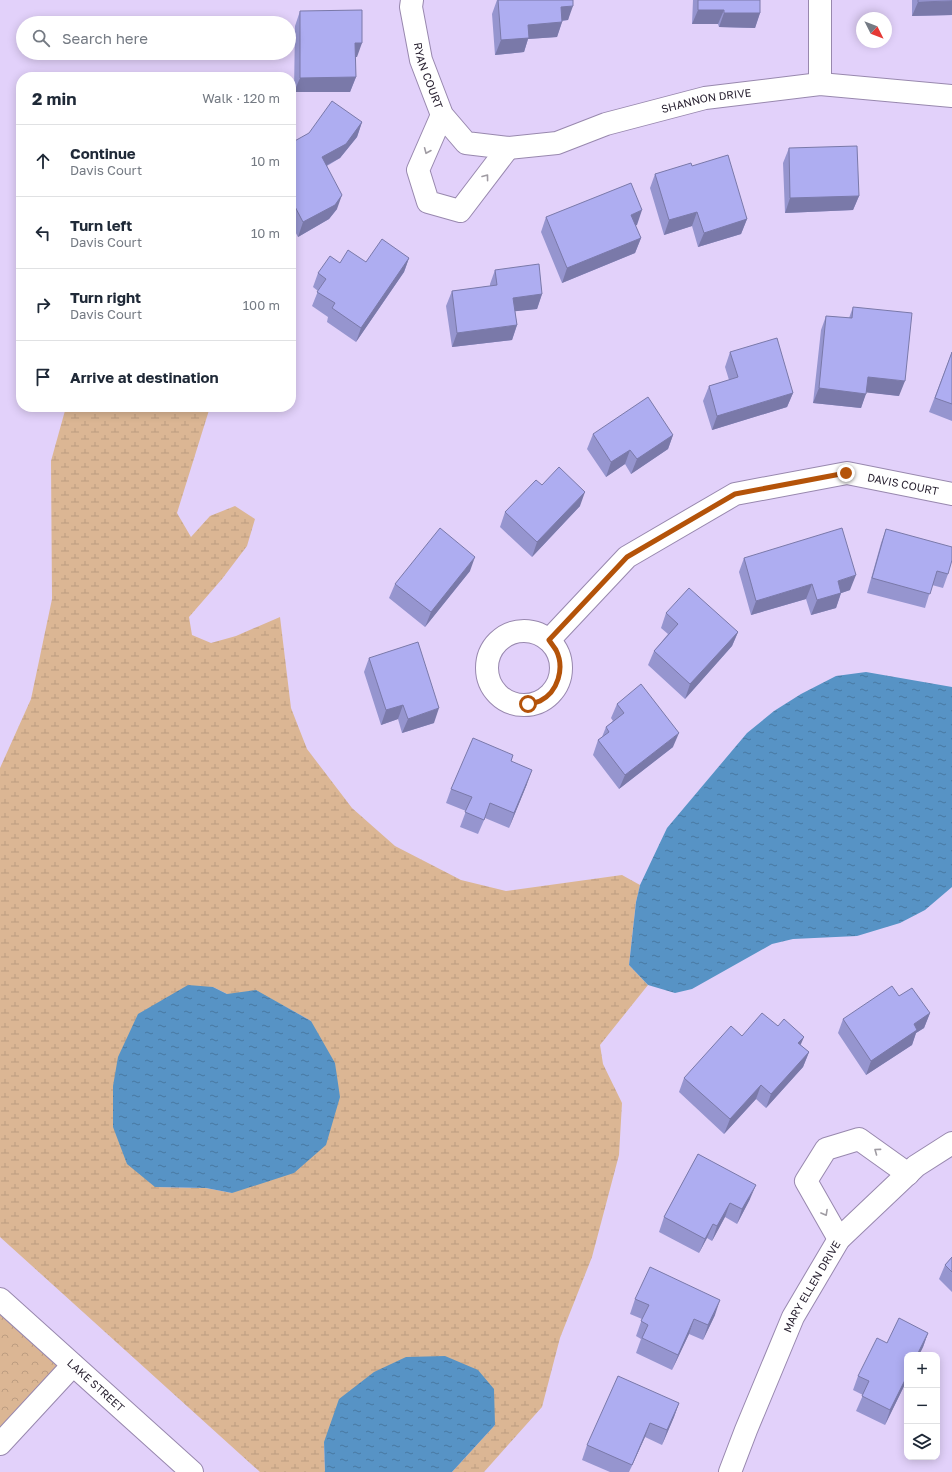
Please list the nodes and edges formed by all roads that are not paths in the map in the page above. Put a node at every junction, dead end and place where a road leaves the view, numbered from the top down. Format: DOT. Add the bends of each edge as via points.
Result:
graph roads {
  1 [pos="412,0"];
  2 [pos="820,0"];
  3 [pos="820,84"];
  4 [pos="952,96"];
  5 [pos="442,115"];
  6 [pos="466,143"];
  7 [pos="508,148"];
  8 [pos="952,494"];
  9 [pos="549,640"];
  10 [pos="952,1143"];
  11 [pos="908,1174"];
  12 [pos="839,1239"];
  13 [pos="0,1299"];
  14 [pos="73,1365"];
  15 [pos="0,1444"];
  16 [pos="192,1472"];
  17 [pos="730,1472"];
  1 -- 5 [label="street, RYAN COURT" via="411,7 421,60"];
  2 -- 3 [label="street"];
  3 -- 4 [label="street, SHANNON DRIVE"];
  3 -- 7 [label="street, SHANNON DRIVE" via="705,98 606,124 557,142"];
  5 -- 6 [label="street, RYAN COURT"];
  5 -- 7 [label="street, one-way" via="418,170 428,202 460,211"];
  6 -- 7 [label="street, SHANNON DRIVE"];
  8 -- 9 [label="street, DAVIS COURT" via="846,473 735,494 627,557"];
  10 -- 11 [label="street, MARY ELLEN DRIVE"];
  11 -- 12 [label="street, MARY ELLEN DRIVE"];
  11 -- 12 [label="street, one-way" via="859,1139 826,1149 806,1180"];
  12 -- 17 [label="street, MARY ELLEN DRIVE" via="793,1317"];
  13 -- 14 [label="street, LAKE STREET"];
  14 -- 15 [label="street"];
  14 -- 16 [label="street, LAKE STREET"];
}
